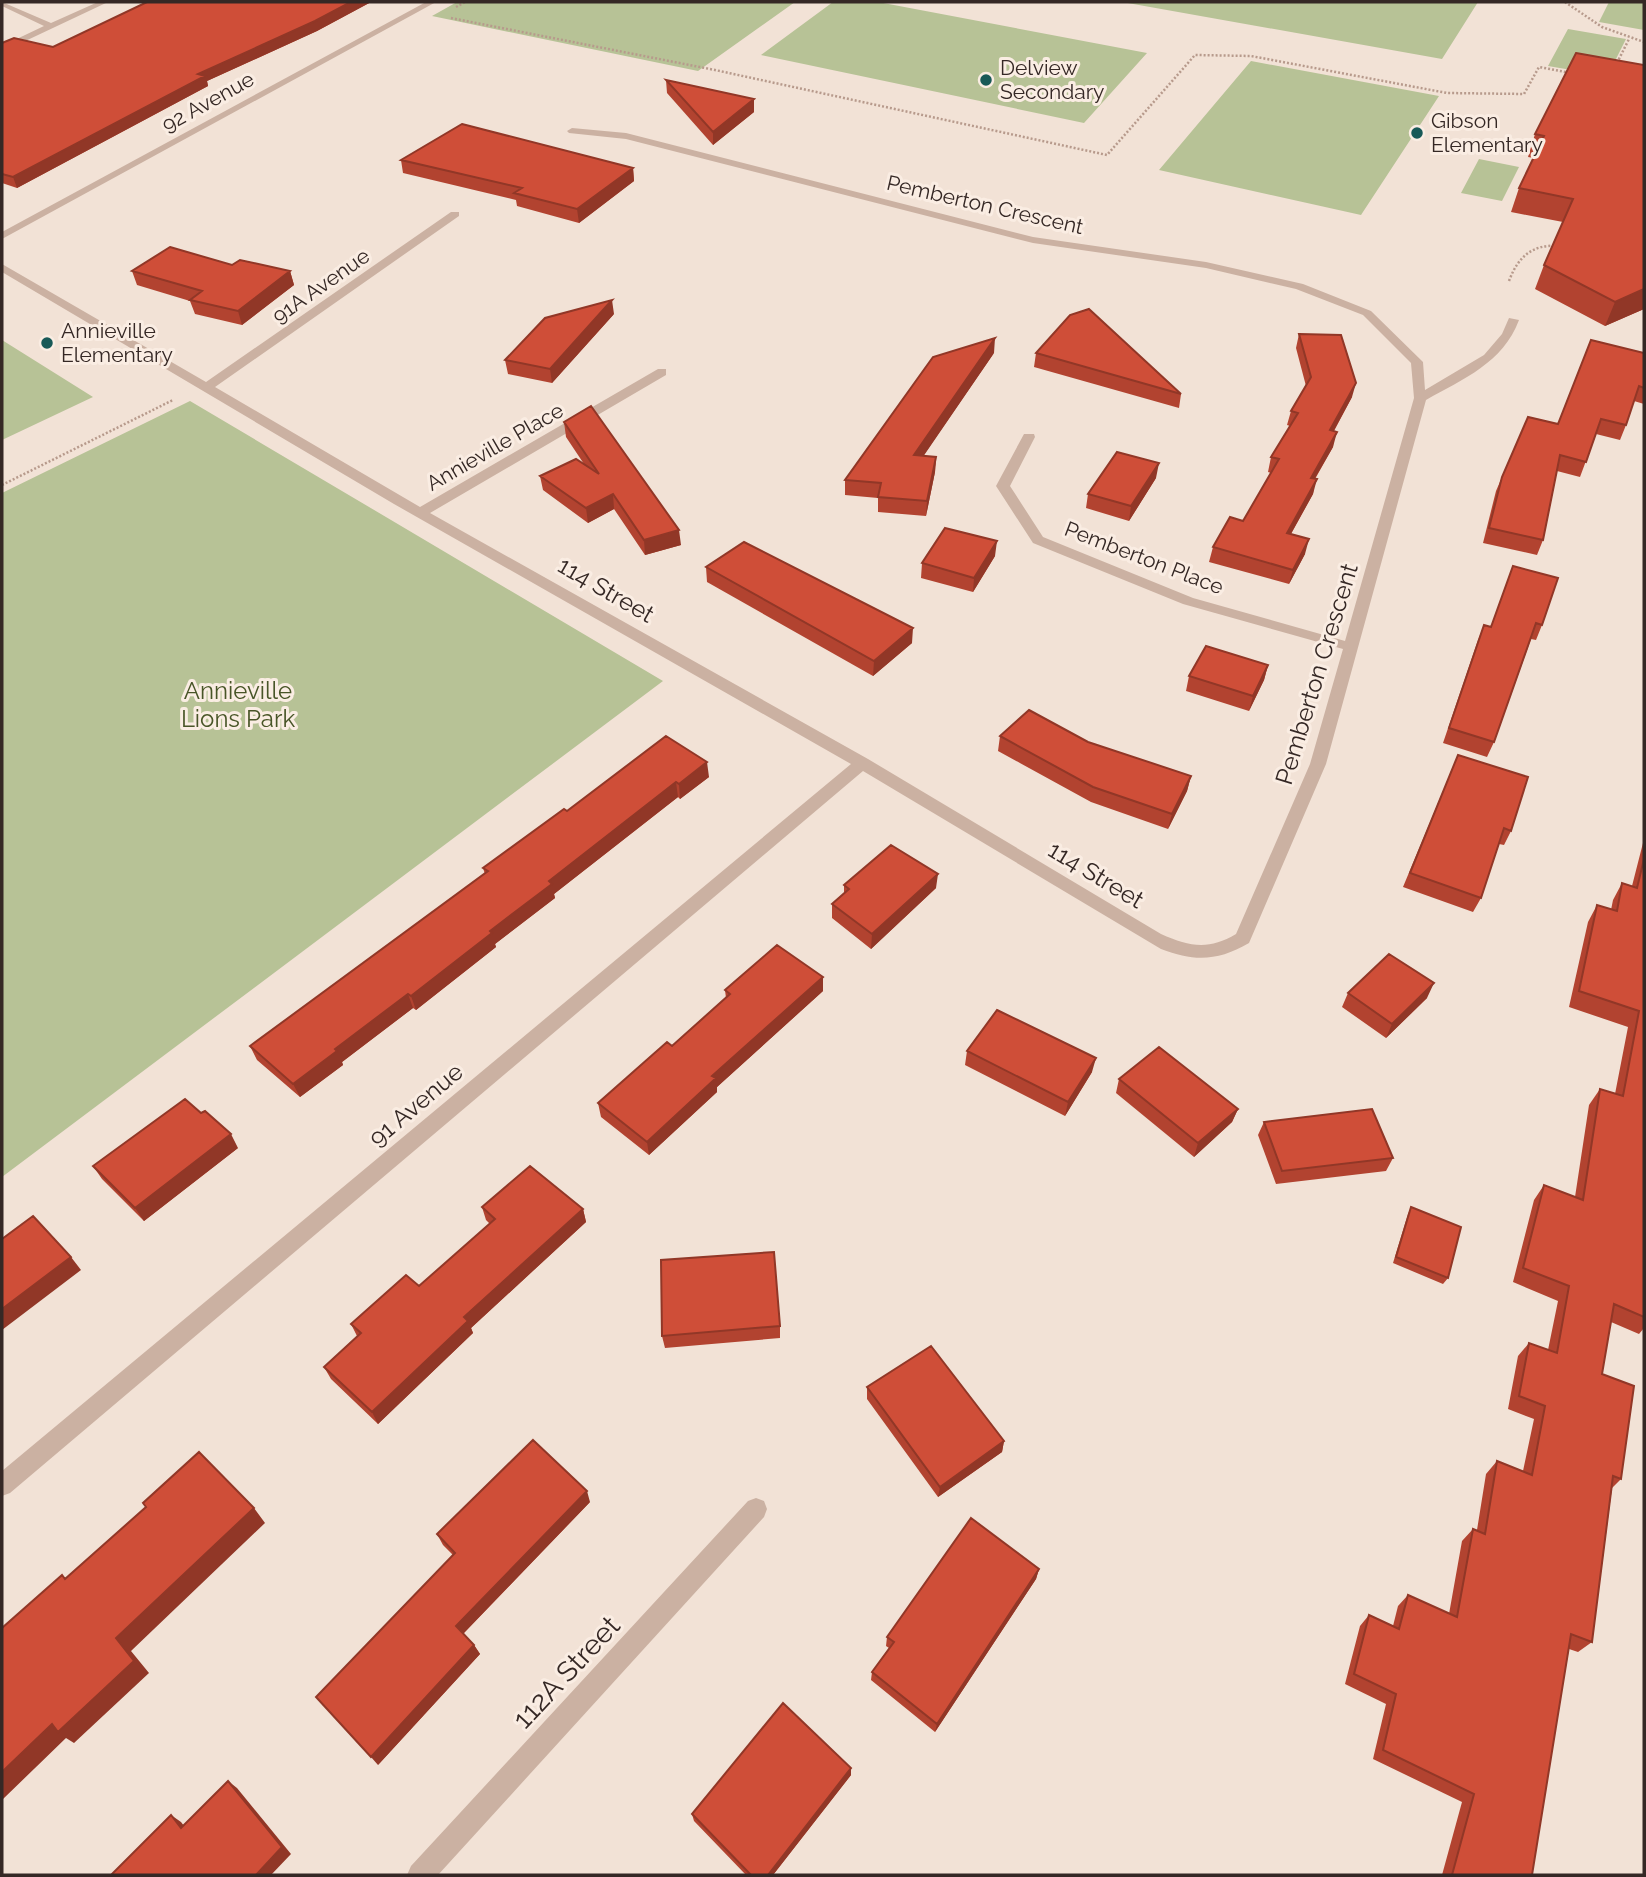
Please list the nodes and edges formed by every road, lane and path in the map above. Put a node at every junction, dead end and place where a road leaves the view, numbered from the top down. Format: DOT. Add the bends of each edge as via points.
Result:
graph roads {
  1 [pos="104,2"];
  2 [pos="432,2"];
  3 [pos="1565,2"];
  4 [pos="2,3"];
  5 [pos="448,18"];
  6 [pos="51,26"];
  7 [pos="1629,39"];
  8 [pos="1644,42"];
  9 [pos="2,49"];
  10 [pos="1614,69"];
  11 [pos="1574,73"];
  12 [pos="572,131"];
  13 [pos="455,214"];
  14 [pos="2,236"];
  15 [pos="1558,246"];
  16 [pos="2,267"];
  17 [pos="1509,281"];
  18 [pos="1513,320"];
  19 [pos="662,372"];
  20 [pos="207,387"];
  21 [pos="181,396"];
  22 [pos="1420,398"];
  23 [pos="1029,437"];
  24 [pos="2,485"];
  25 [pos="420,513"];
  26 [pos="1351,647"];
  27 [pos="862,763"];
  28 [pos="1186,953"];
  29 [pos="2,1485"];
  30 [pos="755,1509"];
  31 [pos="420,1875"];
  1 -- 6 [label="street"];
  2 -- 14 [label="street, 92 Avenue"];
  3 -- 7 [label="path" via="1581,16"];
  4 -- 6 [label="street"];
  5 -- 11 [label="path" via="1107,155 1195,55 1251,57 1447,93 1524,94 1539,67"];
  6 -- 9 [label="street"];
  7 -- 8 [label="path"];
  7 -- 10 [label="path"];
  12 -- 22 [label="street, Pemberton Crescent" via="626,136 1033,240 1206,265 1299,286 1367,313 1417,362"];
  13 -- 20 [label="street, 91A Avenue"];
  15 -- 17 [label="path" via="1546,243 1520,256"];
  16 -- 20 [label="street, 114 Street"];
  18 -- 22 [label="street" via="1487,360"];
  19 -- 25 [label="street, Annieville Place"];
  20 -- 25 [label="street, 114 Street"];
  21 -- 24 [label="path"];
  22 -- 26 [label="street, Pemberton Crescent"];
  23 -- 26 [label="street, Pemberton Place" via="1003,486 1038,540 1188,601"];
  25 -- 27 [label="street, 114 Street"];
  26 -- 28 [label="street, Pemberton Crescent" via="1318,764 1243,938 1227,948"];
  27 -- 28 [label="street, 114 Street" via="1154,939"];
  27 -- 29 [label="street, 91 Avenue"];
  30 -- 31 [label="street, 112A Street"];
}
